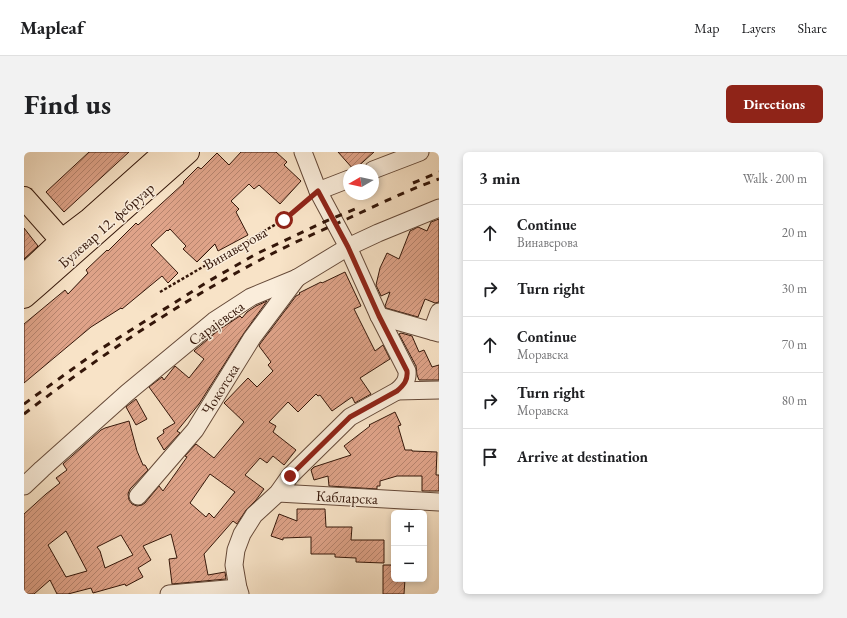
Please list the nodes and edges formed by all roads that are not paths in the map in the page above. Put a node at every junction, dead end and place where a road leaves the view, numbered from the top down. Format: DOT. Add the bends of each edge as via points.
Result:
graph roads {
  1 [pos="165,152"];
  2 [pos="188,152"];
  3 [pos="304,152"];
  4 [pos="420,152"];
  5 [pos="379,168"];
  6 [pos="343,181"];
  7 [pos="318,191"];
  8 [pos="24,198"];
  9 [pos="439,208"];
  10 [pos="67,247"];
  11 [pos="348,247"];
  12 [pos="24,276"];
  13 [pos="297,278"];
  14 [pos="24,297"];
  15 [pos="439,312"];
  16 [pos="379,316"];
  17 [pos="435,332"];
  18 [pos="439,390"];
  19 [pos="397,391"];
  20 [pos="24,486"];
  21 [pos="278,493"];
  22 [pos="138,496"];
  23 [pos="439,502"];
  24 [pos="239,591"];
  25 [pos="170,594"];
  1 -- 10 [label="main road, Булевар 12. фебруар" via="90,219"];
  2 -- 10 [label="main road, Булевар 12. фебруар"];
  3 -- 7 [label="street"];
  4 -- 5 [label="street"];
  6 -- 7 [label="street"];
  7 -- 11 [label="street"];
  8 -- 10 [label="main road"];
  9 -- 11 [label="street, Сарајевска"];
  10 -- 12 [label="main road, Булевар 12. фебруар"];
  10 -- 14 [label="main road, Булевар 12. фебруар" via="39,284"];
  11 -- 13 [label="street, Сарајевска"];
  11 -- 16 [label="street"];
  13 -- 20 [label="street, Сарајевска" via="251,297 214,321 127,393"];
  13 -- 22 [label="street, Чокотска" via="252,338 195,430"];
  15 -- 17 [label="street"];
  16 -- 17 [label="street"];
  16 -- 19 [label="street" via="407,371 406,381"];
  18 -- 19 [label="street"];
  19 -- 21 [label="street" via="350,417 290,476"];
  21 -- 23 [label="street, Кабларска"];
  21 -- 24 [label="street" via="254,515 242,534 234,565"];
  24 -- 25 [label="street"];
}
